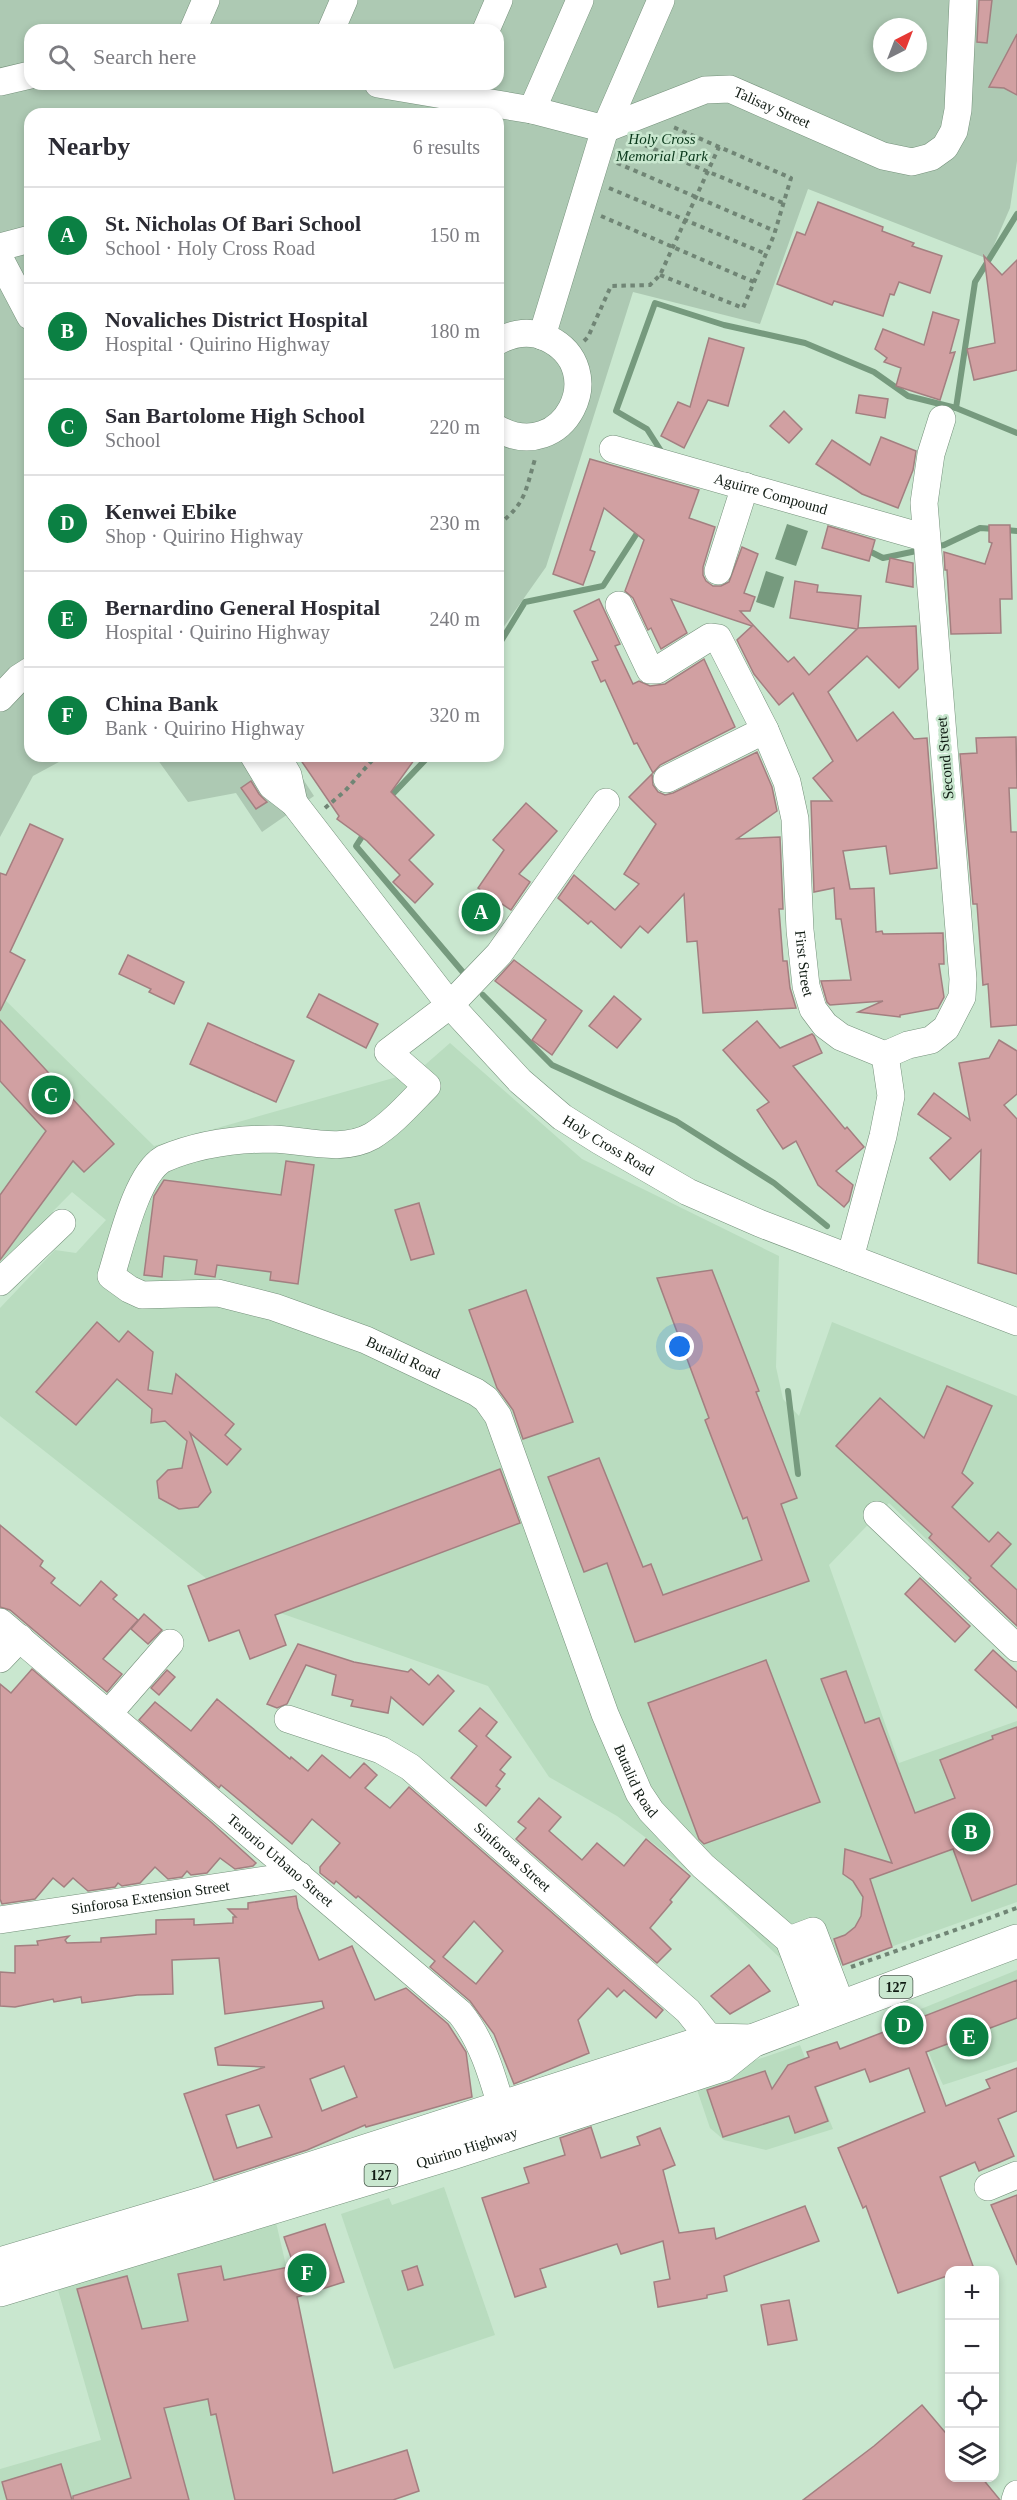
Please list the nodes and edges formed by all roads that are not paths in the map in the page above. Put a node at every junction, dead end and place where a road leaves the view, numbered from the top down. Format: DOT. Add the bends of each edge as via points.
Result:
graph roads {
  1 [pos="207,0"];
  2 [pos="344,0"];
  3 [pos="499,0"];
  4 [pos="580,0"];
  5 [pos="661,0"];
  6 [pos="963,0"];
  7 [pos="196,24"];
  8 [pos="334,24"];
  9 [pos="489,24"];
  10 [pos="24,76"];
  11 [pos="0,82"];
  12 [pos="460,90"];
  13 [pos="532,110"];
  14 [pos="597,155"];
  15 [pos="24,241"];
  16 [pos="0,247"];
  17 [pos="0,260"];
  18 [pos="24,305"];
  19 [pos="542,336"];
  20 [pos="504,339"];
  21 [pos="942,419"];
  22 [pos="504,432"];
  23 [pos="613,448"];
  24 [pos="745,486"];
  25 [pos="926,538"];
  26 [pos="718,571"];
  27 [pos="619,605"];
  28 [pos="24,674"];
  29 [pos="0,698"];
  30 [pos="765,730"];
  31 [pos="258,762"];
  32 [pos="280,762"];
  33 [pos="667,779"];
  34 [pos="606,802"];
  35 [pos="301,812"];
  36 [pos="450,1005"];
  37 [pos="885,1055"];
  38 [pos="62,1223"];
  39 [pos="850,1258"];
  40 [pos="0,1282"];
  41 [pos="1017,1322"];
  42 [pos="878,1515"];
  43 [pos="10,1630"];
  44 [pos="170,1643"];
  45 [pos="1017,1648"];
  46 [pos="0,1659"];
  47 [pos="109,1713"];
  48 [pos="288,1719"];
  49 [pos="299,1875"];
  50 [pos="0,1920"];
  51 [pos="801,1936"];
  52 [pos="1017,1941"];
  53 [pos="830,2012"];
  54 [pos="711,2040"];
  55 [pos="752,2041"];
  56 [pos="505,2121"];
  57 [pos="1017,2175"];
  58 [pos="988,2187"];
  59 [pos="236,2206"];
  60 [pos="0,2264"];
  61 [pos="0,2290"];
  62 [pos="1017,2494"];
  63 [pos="1015,2500"];
  1 -- 7 [label="street"];
  2 -- 8 [label="street"];
  3 -- 9 [label="street"];
  4 -- 13 [label="street"];
  5 -- 14 [label="street"];
  6 -- 14 [label="street, Talisay Street" via="954,131 945,147 931,157 912,162 883,156 730,89 705,90 642,114"];
  10 -- 11 [label="street"];
  12 -- 13 [label="street"];
  13 -- 14 [label="street"];
  14 -- 19 [label="street"];
  15 -- 16 [label="street"];
  17 -- 18 [label="street"];
  19 -- 20 [label="street" via="518,334"];
  19 -- 22 [label="street" via="568,355 577,378 575,402 562,423 542,435 517,437"];
  21 -- 25 [label="street, Second Street" via="931,454 924,502"];
  23 -- 24 [label="street, Aguirre Compound"];
  24 -- 25 [label="street, Aguirre Compound"];
  24 -- 26 [label="street"];
  25 -- 37 [label="street, Second Street" via="962,997 946,1028 930,1040"];
  27 -- 30 [label="street, First Street" via="650,670 657,670 710,637 718,638"];
  28 -- 29 [label="street"];
  30 -- 33 [label="street"];
  30 -- 37 [label="street, First Street" via="787,782 795,819 800,930 806,986 813,1009 841,1037"];
  31 -- 35 [label="street" via="272,786"];
  32 -- 35 [label="street"];
  34 -- 36 [label="street" via="499,954"];
  35 -- 36 [label="street, Holy Cross Road"];
  36 -- 39 [label="street, Holy Cross Road" via="520,1081 562,1117 688,1192"];
  36 -- 51 [label="street, Butalid Road" via="388,1052 427,1086 371,1137 332,1145 229,1142 156,1162 144,1178 111,1276 142,1294 218,1293 274,1307 366,1340 486,1400 498,1416 601,1704 639,1793 703,1866"];
  37 -- 39 [label="street" via="891,1096"];
  38 -- 40 [label="street"];
  39 -- 41 [label="street, Holy Cross Road"];
  42 -- 45 [label="street"];
  43 -- 46 [label="street"];
  43 -- 47 [label="street, Tenorio Urbano Street"];
  44 -- 47 [label="street"];
  47 -- 49 [label="street, Tenorio Urbano Street"];
  48 -- 54 [label="street, Sinforosa Street" via="381,1750 410,1767 688,2011"];
  49 -- 50 [label="street, Sinforosa Extension Street"];
  49 -- 56 [label="street, Tenorio Urbano Street" via="460,2013 480,2045"];
  51 -- 53 [label="street, Butalid Road"];
  51 -- 53 [label="street, Butalid Road" via="830,1975"];
  52 -- 53 [label="main road, Quirino Highway / 127"];
  53 -- 55 [label="main road, Quirino Highway / 127"];
  54 -- 55 [label="main road, Quirino Highway / 127"];
  54 -- 56 [label="main road, Quirino Highway / 127"];
  55 -- 56 [label="main road, Quirino Highway / 127" via="722,2065"];
  56 -- 59 [label="main road, Quirino Highway / 127"];
  57 -- 58 [label="street"];
  59 -- 60 [label="main road, Quirino Highway / 127"];
  59 -- 61 [label="main road, Quirino Highway / 127"];
  62 -- 63 [label="street"];
}
